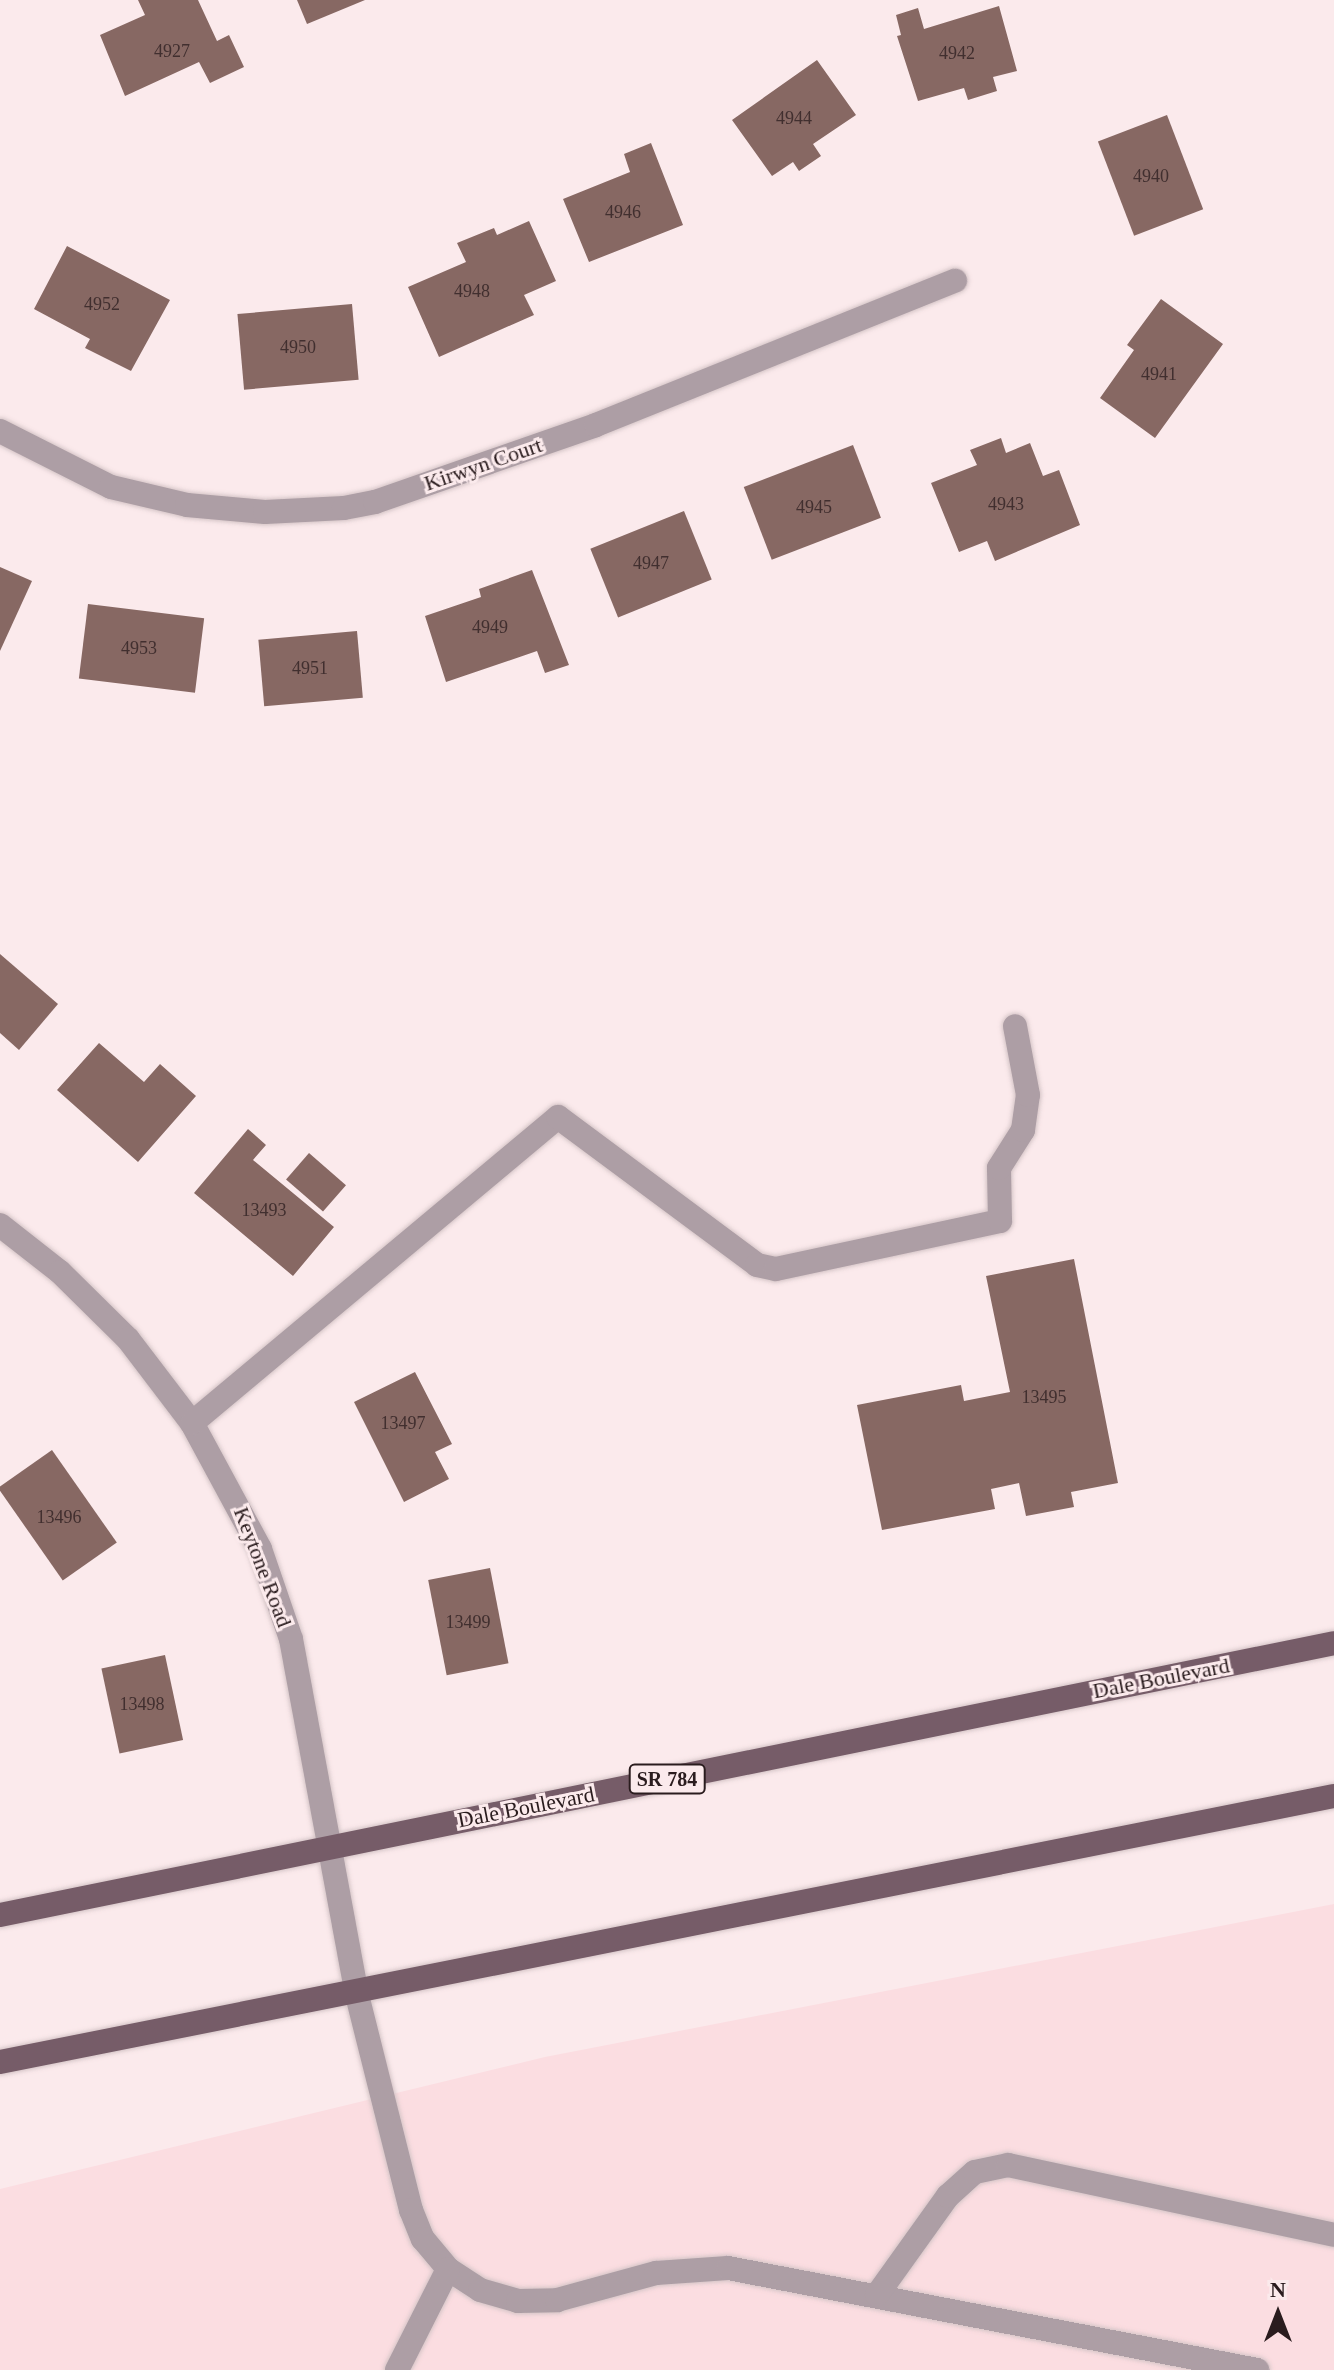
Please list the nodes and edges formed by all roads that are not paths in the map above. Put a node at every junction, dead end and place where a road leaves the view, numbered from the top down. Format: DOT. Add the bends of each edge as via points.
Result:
graph roads {
  1 [pos="955,281"];
  2 [pos="0,431"];
  3 [pos="1015,1026"];
  4 [pos="0,1225"];
  5 [pos="192,1423"];
  6 [pos="1334,1643"];
  7 [pos="1334,1796"];
  8 [pos="328,1848"];
  9 [pos="0,1915"];
  10 [pos="357,1995"];
  11 [pos="0,2062"];
  12 [pos="1334,2235"];
  13 [pos="448,2269"];
  14 [pos="877,2295"];
  15 [pos="397,2370"];
  16 [pos="1257,2370"];
  1 -- 2 [label="street, Kirwyn Court" via="596,425 344,508 265,512 187,505 99,483"];
  3 -- 5 [label="street" via="1028,1095 1023,1130 999,1168 1000,1221 776,1269 757,1265 558,1117"];
  4 -- 5 [label="street, Keytone Road" via="60,1272 128,1339"];
  5 -- 8 [label="street, Keytone Road" via="260,1549 291,1639"];
  6 -- 8 [label="main road, Dale Boulevard / SR 784"];
  7 -- 10 [label="main road"];
  8 -- 9 [label="main road, Dale Boulevard / SR 784"];
  8 -- 10 [label="street, Keytone Road"];
  10 -- 11 [label="main road"];
  10 -- 13 [label="street, Keytone Road" via="411,2210 423,2239"];
  12 -- 14 [label="street" via="1008,2165 975,2172 948,2196"];
  13 -- 14 [label="street, Keytone Road" via="480,2290 518,2301 557,2300 656,2273 728,2268"];
  13 -- 15 [label="street"];
  14 -- 16 [label="street, Keytone Road"];
}
